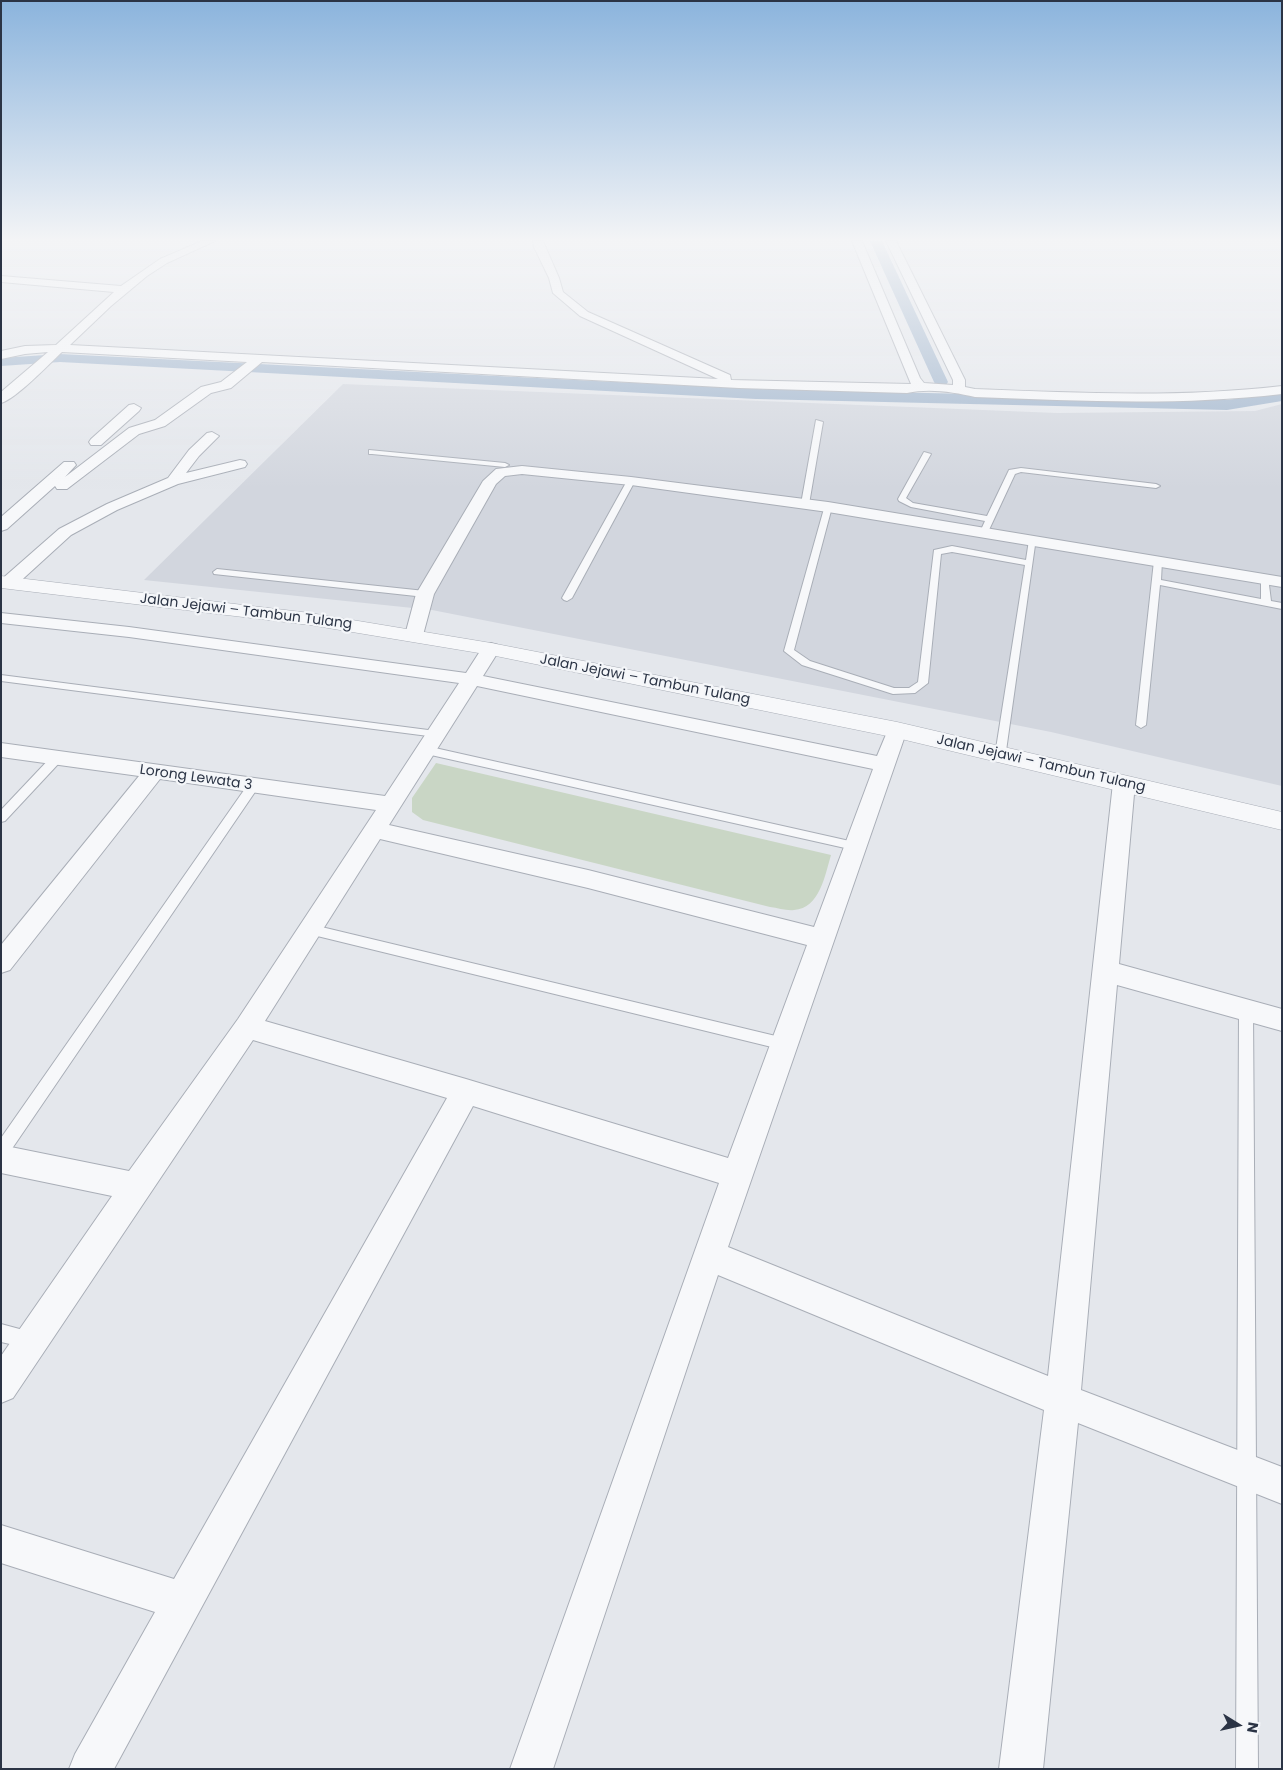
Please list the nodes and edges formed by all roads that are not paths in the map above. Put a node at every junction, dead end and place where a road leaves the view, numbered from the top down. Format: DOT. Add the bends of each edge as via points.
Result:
graph roads {
  1 [pos="85,324"];
  2 [pos="605,324"];
  3 [pos="891,324"];
  4 [pos="932,324"];
  5 [pos="57,350"];
  6 [pos="1,355"];
  7 [pos="255,362"];
  8 [pos="740,384"];
  9 [pos="919,386"];
  10 [pos="959,389"];
  11 [pos="1282,390"];
  12 [pos="1,399"];
  13 [pos="134,408"];
  14 [pos="819,422"];
  15 [pos="212,436"];
  16 [pos="372,452"];
  17 [pos="927,454"];
  18 [pos="240,464"];
  19 [pos="504,465"];
  20 [pos="631,481"];
  21 [pos="173,482"];
  22 [pos="62,486"];
  23 [pos="1156,486"];
  24 [pos="805,504"];
  25 [pos="828,507"];
  26 [pos="987,525"];
  27 [pos="1,526"];
  28 [pos="1033,540"];
  29 [pos="1158,561"];
  30 [pos="1029,563"];
  31 [pos="217,572"];
  32 [pos="1265,579"];
  33 [pos="5,582"];
  34 [pos="1156,582"];
  35 [pos="1282,582"];
  36 [pos="425,594"];
  37 [pos="567,598"];
  38 [pos="1266,603"];
  39 [pos="1282,606"];
  40 [pos="1,618"];
  41 [pos="414,635"];
  42 [pos="490,649"];
  43 [pos="1,678"];
  44 [pos="470,679"];
  45 [pos="1141,725"];
  46 [pos="897,730"];
  47 [pos="431,742"];
  48 [pos="1,750"];
  49 [pos="1001,755"];
  50 [pos="57,758"];
  51 [pos="884,764"];
  52 [pos="153,773"];
  53 [pos="1124,783"];
  54 [pos="254,786"];
  55 [pos="390,804"];
  56 [pos="1,818"];
  57 [pos="1282,821"];
  58 [pos="374,830"];
  59 [pos="854,846"];
  60 [pos="309,929"];
  61 [pos="821,939"];
  62 [pos="1,963"];
  63 [pos="1105,971"];
  64 [pos="1246,1010"];
  65 [pos="1282,1020"];
  66 [pos="247,1027"];
  67 [pos="784,1044"];
  68 [pos="466,1091"];
  69 [pos="1,1151"];
  70 [pos="1,1159"];
  71 [pos="737,1175"];
  72 [pos="136,1187"];
  73 [pos="710,1256"];
  74 [pos="1,1333"];
  75 [pos="32,1340"];
  76 [pos="1,1386"];
  77 [pos="1063,1400"];
  78 [pos="1246,1472"];
  79 [pos="1282,1486"];
  80 [pos="1,1544"];
  81 [pos="184,1602"];
  82 [pos="90,1769"];
  83 [pos="531,1769"];
  84 [pos="1021,1769"];
  85 [pos="1247,1769"];
  1 -- 5 [label="street"];
  2 -- 8 [label="street"];
  3 -- 9 [label="street"];
  4 -- 10 [label="street" via="960,380"];
  5 -- 6 [label="street" via="25,350"];
  5 -- 7 [label="street"];
  5 -- 12 [label="street"];
  7 -- 8 [label="street"];
  7 -- 22 [label="street" via="226,385 206,390 160,423 134,431"];
  8 -- 9 [label="street" via="907,389"];
  9 -- 10 [label="street"];
  10 -- 11 [label="street" via="985,393 1156,399"];
  13 -- 27 [label="street"];
  14 -- 24 [label="lane"];
  15 -- 21 [label="street" via="194,453"];
  16 -- 19 [label="lane"];
  17 -- 26 [label="lane" via="902,499 904,502"];
  18 -- 21 [label="street"];
  20 -- 24 [label="street"];
  20 -- 36 [label="street" via="522,470 501,472 490,481"];
  20 -- 37 [label="lane"];
  21 -- 33 [label="street" via="112,507 65,532"];
  23 -- 26 [label="lane" via="1021,470 1012,472"];
  24 -- 25 [label="street"];
  25 -- 26 [label="street"];
  25 -- 30 [label="lane" via="789,651 806,663 893,691 911,691 923,684 937,552 952,550"];
  26 -- 28 [label="street"];
  28 -- 29 [label="street"];
  28 -- 30 [label="lane"];
  29 -- 32 [label="street"];
  29 -- 34 [label="lane"];
  30 -- 49 [label="lane"];
  31 -- 36 [label="lane"];
  32 -- 35 [label="street"];
  32 -- 38 [label="lane"];
  33 -- 41 [label="street, Jalan Jejawi – Tambun Tulang"];
  34 -- 38 [label="lane"];
  34 -- 45 [label="lane"];
  36 -- 41 [label="street"];
  38 -- 39 [label="lane"];
  40 -- 44 [label="street"];
  41 -- 42 [label="street, Jalan Jejawi – Tambun Tulang"];
  42 -- 44 [label="street"];
  42 -- 46 [label="street, Jalan Jejawi – Tambun Tulang"];
  43 -- 47 [label="lane"];
  44 -- 47 [label="street"];
  44 -- 51 [label="street"];
  46 -- 49 [label="street, Jalan Jejawi – Tambun Tulang"];
  46 -- 51 [label="street"];
  47 -- 55 [label="street"];
  47 -- 59 [label="lane"];
  48 -- 50 [label="street, Lorong Lewata 3"];
  49 -- 53 [label="street, Jalan Jejawi – Tambun Tulang"];
  50 -- 52 [label="street, Lorong Lewata 3"];
  50 -- 56 [label="lane"];
  51 -- 59 [label="street"];
  52 -- 54 [label="street, Lorong Lewata 3"];
  52 -- 62 [label="street"];
  53 -- 57 [label="street, Jalan Jejawi – Tambun Tulang"];
  53 -- 63 [label="street"];
  54 -- 55 [label="street, Lorong Lewata 3"];
  54 -- 69 [label="lane"];
  55 -- 58 [label="street"];
  58 -- 60 [label="street"];
  58 -- 61 [label="street" via="588,879"];
  59 -- 61 [label="street"];
  60 -- 66 [label="street"];
  60 -- 67 [label="lane"];
  61 -- 67 [label="street"];
  63 -- 64 [label="street"];
  63 -- 77 [label="street"];
  64 -- 65 [label="street"];
  64 -- 78 [label="lane"];
  66 -- 68 [label="street"];
  66 -- 72 [label="street"];
  67 -- 71 [label="street"];
  68 -- 71 [label="street"];
  68 -- 81 [label="street"];
  70 -- 72 [label="street"];
  71 -- 73 [label="street"];
  72 -- 75 [label="street"];
  73 -- 77 [label="street"];
  73 -- 83 [label="street"];
  74 -- 75 [label="lane"];
  75 -- 76 [label="street"];
  77 -- 78 [label="street"];
  77 -- 84 [label="street"];
  78 -- 79 [label="street"];
  78 -- 85 [label="lane"];
  80 -- 81 [label="street"];
  81 -- 82 [label="street"];
}
